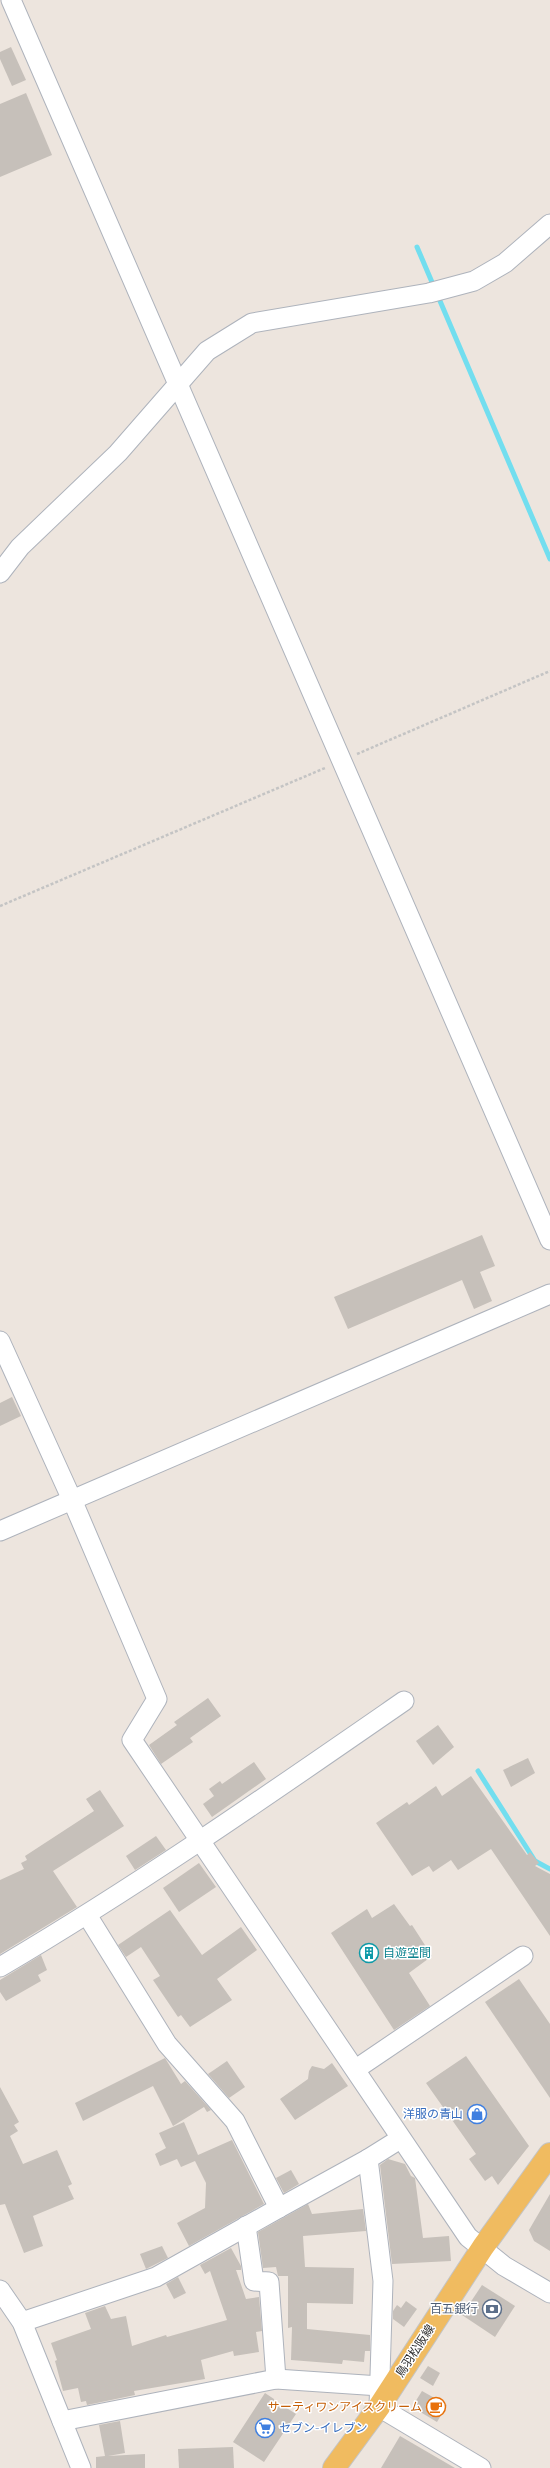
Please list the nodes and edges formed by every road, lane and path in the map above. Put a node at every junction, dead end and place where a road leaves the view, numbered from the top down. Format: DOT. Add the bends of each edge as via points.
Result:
graph roads {
  1 [pos="11,0"];
  2 [pos="550,224"];
  3 [pos="178,386"];
  4 [pos="0,573"];
  5 [pos="550,671"];
  6 [pos="341,761"];
  7 [pos="0,906"];
  8 [pos="543,1205"];
  9 [pos="550,1240"];
  10 [pos="550,1294"];
  11 [pos="0,1341"];
  12 [pos="73,1502"];
  13 [pos="0,1532"];
  14 [pos="404,1701"];
  15 [pos="200,1842"];
  16 [pos="87,1915"];
  17 [pos="523,1956"];
  18 [pos="0,1967"];
  19 [pos="356,2069"];
  20 [pos="400,2139"];
  21 [pos="550,2154"];
  22 [pos="368,2159"];
  23 [pos="279,2208"];
  24 [pos="246,2226"];
  25 [pos="483,2248"];
  26 [pos="0,2290"];
  27 [pos="550,2293"];
  28 [pos="22,2322"];
  29 [pos="276,2379"];
  30 [pos="379,2397"];
  31 [pos="62,2421"];
  32 [pos="81,2468"];
  33 [pos="334,2468"];
  34 [pos="481,2468"];
  1 -- 3 [label="street"];
  2 -- 3 [label="street" via="505,263 474,281 429,293 252,323 207,351"];
  3 -- 4 [label="street" via="118,453 20,547"];
  3 -- 6 [label="street"];
  5 -- 6 [label="path"];
  6 -- 7 [label="path"];
  6 -- 8 [label="street"];
  8 -- 9 [label="street"];
  10 -- 12 [label="street"];
  11 -- 12 [label="street"];
  12 -- 13 [label="street"];
  12 -- 15 [label="street" via="157,1699 132,1740"];
  14 -- 15 [label="street"];
  15 -- 16 [label="street"];
  15 -- 19 [label="street"];
  16 -- 18 [label="street"];
  16 -- 23 [label="street" via="167,2044 235,2120"];
  17 -- 19 [label="street"];
  19 -- 20 [label="street"];
  20 -- 22 [label="street"];
  20 -- 25 [label="street" via="468,2237"];
  21 -- 25 [label="main road, 鳥羽松阪線"];
  22 -- 23 [label="street"];
  22 -- 30 [label="street" via="383,2281"];
  23 -- 24 [label="street"];
  24 -- 28 [label="street" via="156,2277"];
  24 -- 29 [label="street" via="254,2281 269,2282"];
  25 -- 27 [label="street" via="504,2266"];
  25 -- 30 [label="main road, 鳥羽松阪線"];
  26 -- 28 [label="street"];
  28 -- 31 [label="street"];
  29 -- 30 [label="street"];
  29 -- 31 [label="street"];
  30 -- 33 [label="main road, 鳥羽松阪線"];
  30 -- 34 [label="street"];
  31 -- 32 [label="street"];
}
